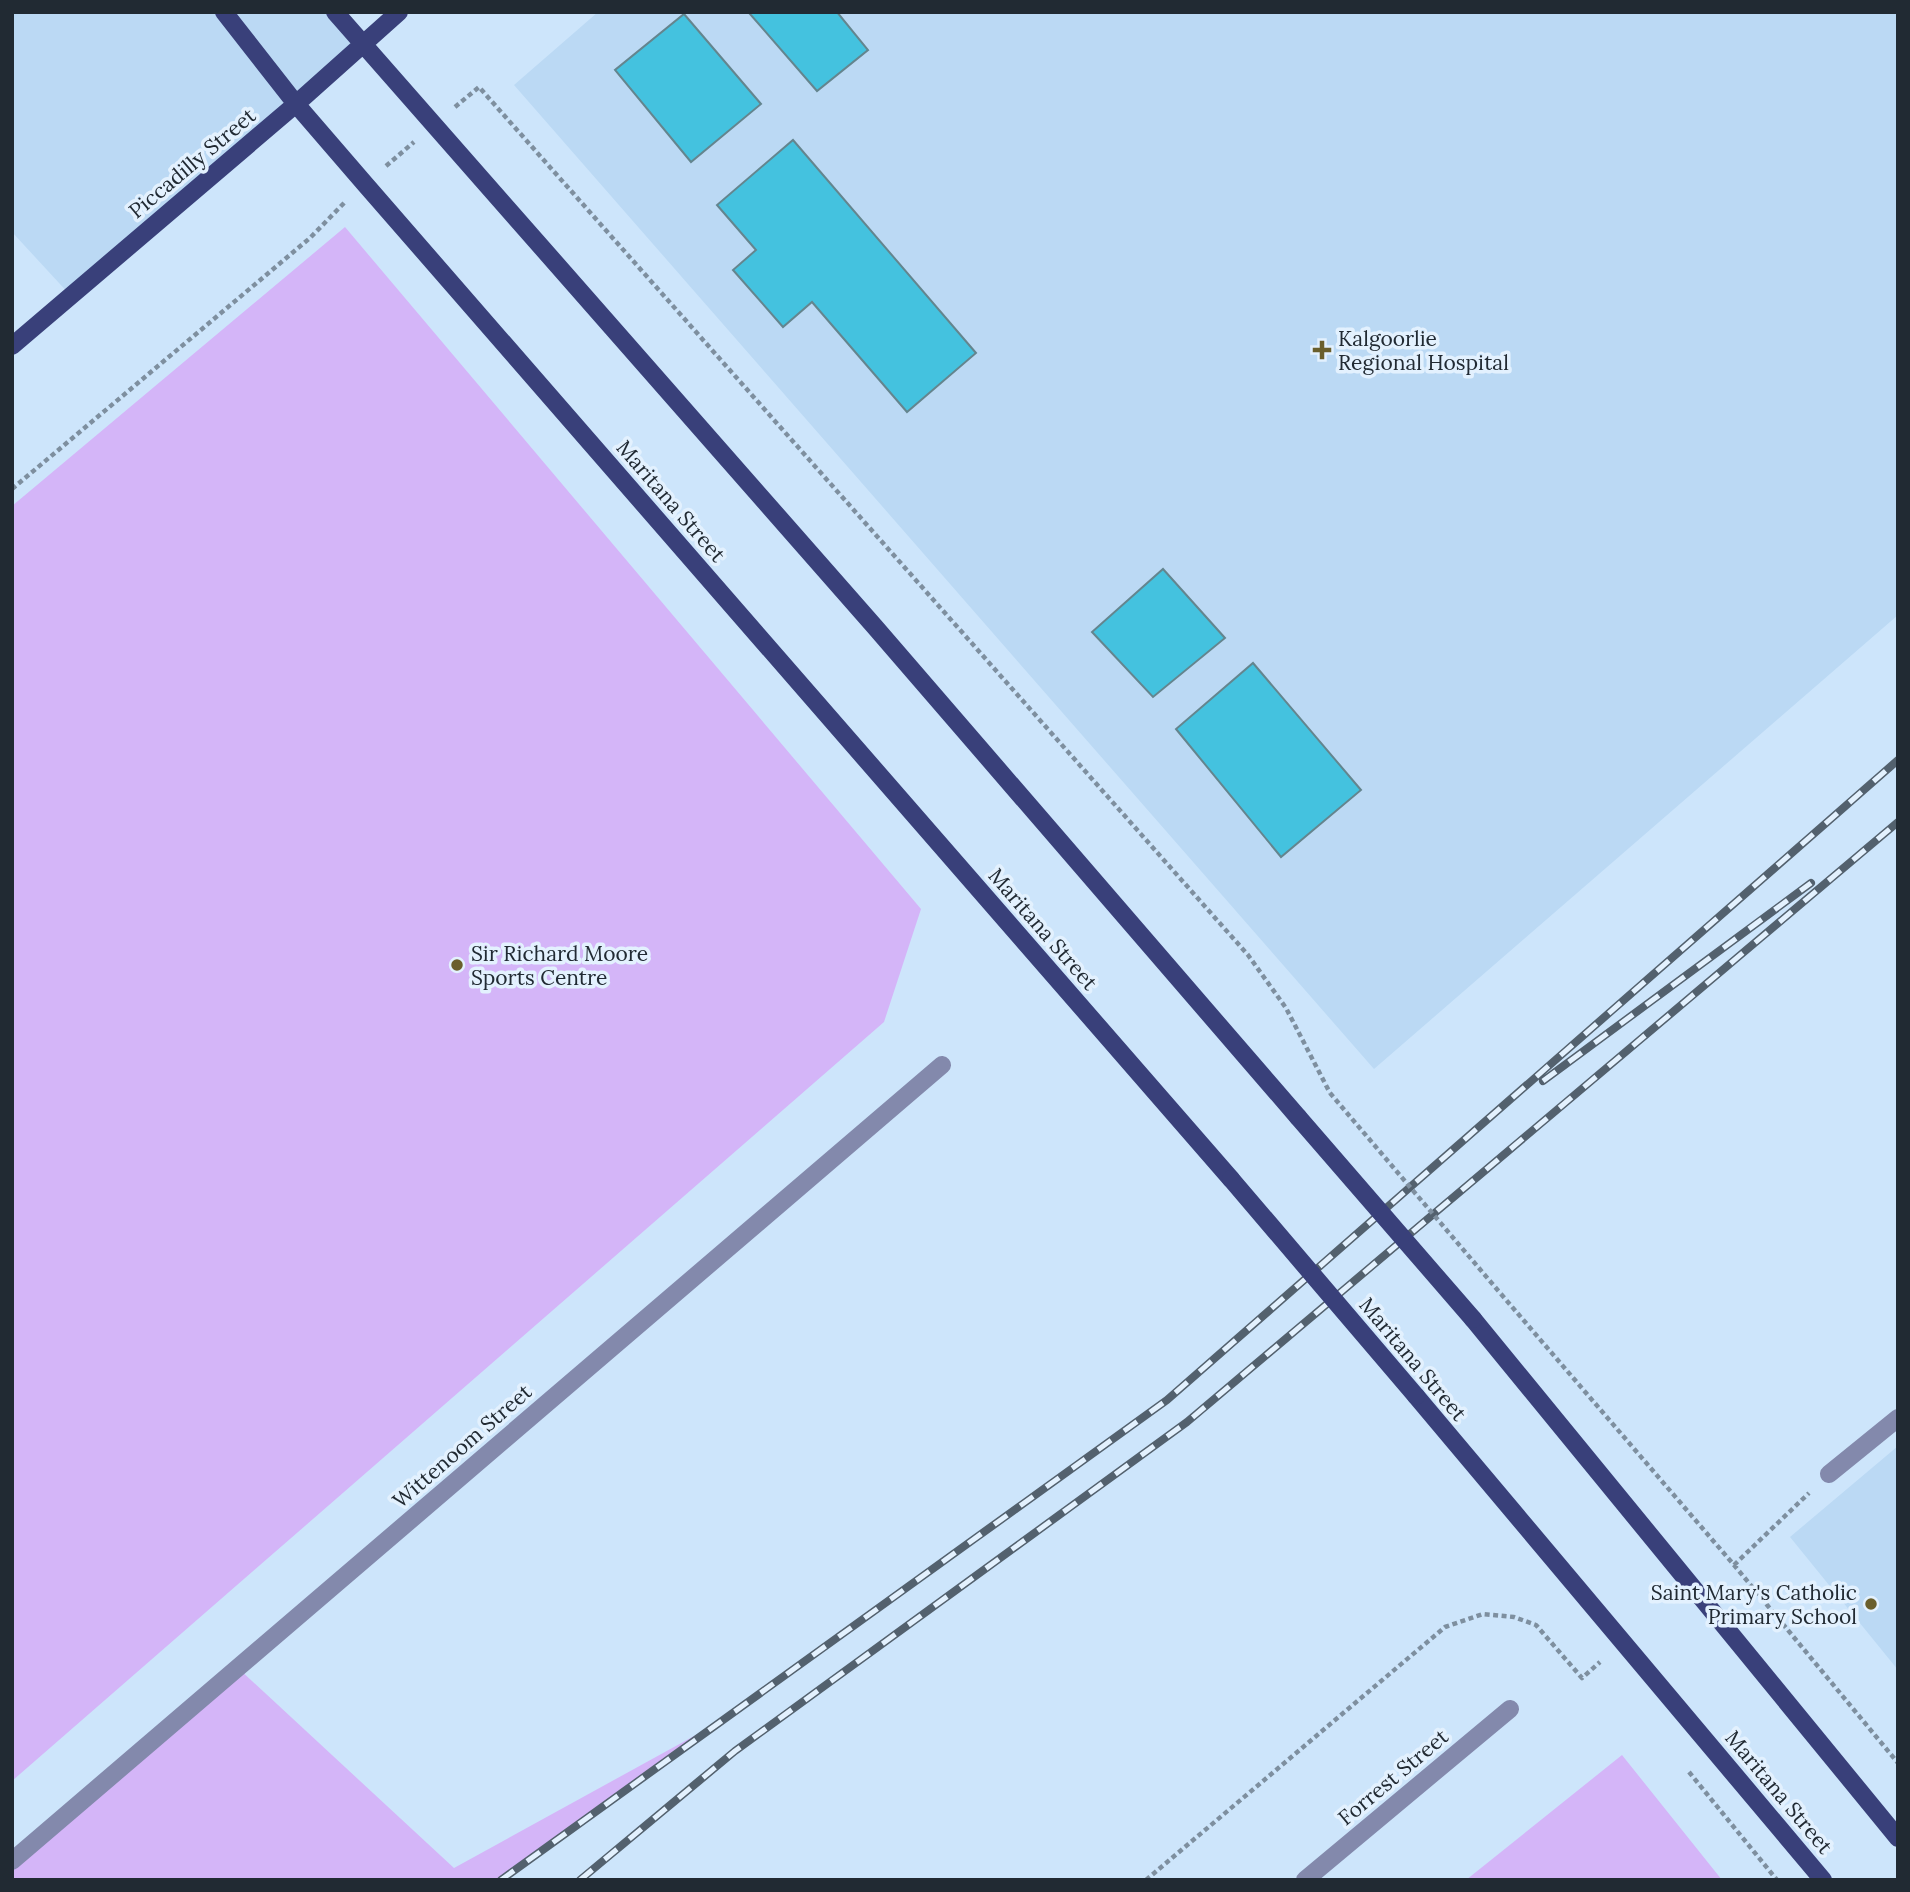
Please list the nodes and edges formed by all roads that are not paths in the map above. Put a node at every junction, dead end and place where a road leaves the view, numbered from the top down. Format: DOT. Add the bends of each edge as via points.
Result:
graph roads {
  1 [pos="223,12"];
  2 [pos="335,12"];
  3 [pos="399,12"];
  4 [pos="363,45"];
  5 [pos="296,104"];
  6 [pos="12,346"];
  7 [pos="942,1065"];
  8 [pos="1898,1418"];
  9 [pos="1829,1474"];
  10 [pos="1510,1709"];
  11 [pos="1898,1838"];
  12 [pos="12,1861"];
  13 [pos="1305,1880"];
  14 [pos="1823,1880"];
  1 -- 5 [label="main road, Maritana Street"];
  2 -- 4 [label="main road"];
  3 -- 4 [label="main road, Piccadilly Street"];
  4 -- 5 [label="main road, Piccadilly Street"];
  4 -- 11 [label="main road, bridge" via="1473,1319"];
  5 -- 6 [label="main road, Piccadilly Street"];
  5 -- 14 [label="main road, Maritana Street, bridge" via="1231,1179"];
  7 -- 12 [label="street, Wittenoom Street"];
  8 -- 9 [label="street"];
  10 -- 13 [label="street, Forrest Street"];
}
